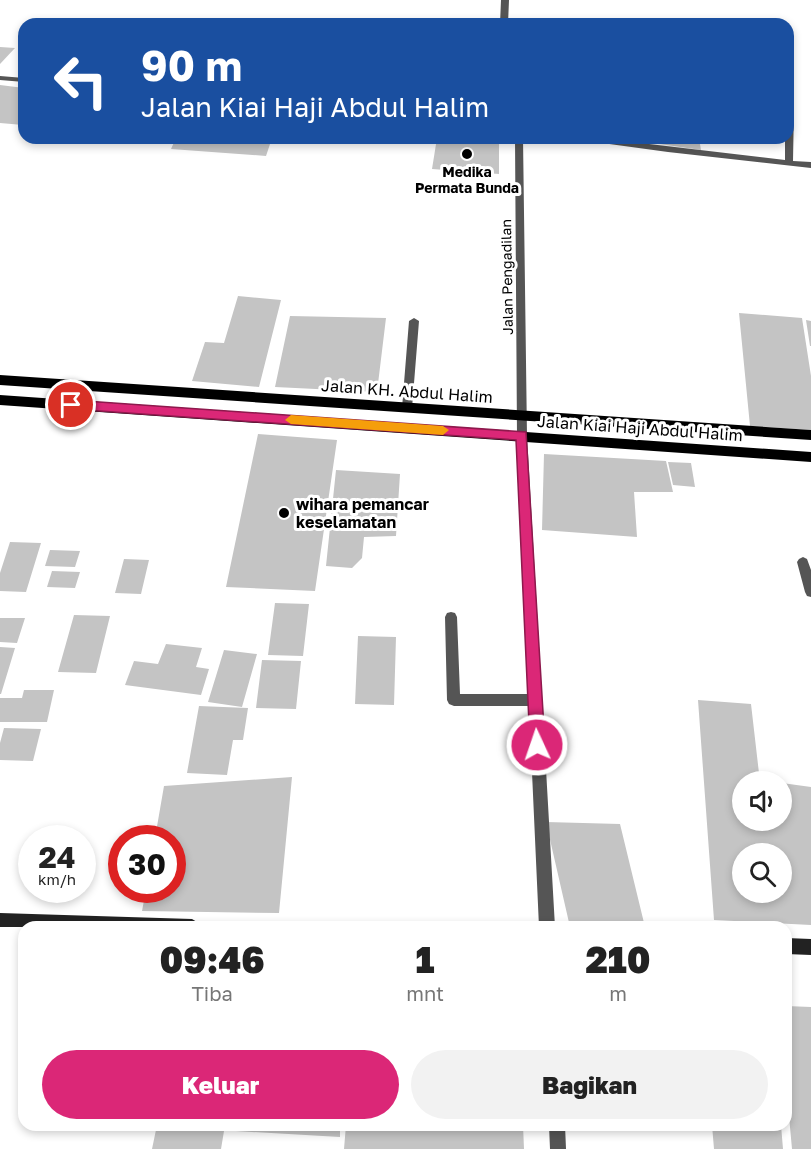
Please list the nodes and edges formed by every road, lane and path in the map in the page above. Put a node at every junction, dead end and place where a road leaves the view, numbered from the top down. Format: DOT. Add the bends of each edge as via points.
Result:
graph roads {
  1 [pos="505,0"];
  2 [pos="504,18"];
  3 [pos="0,78"];
  4 [pos="18,80"];
  5 [pos="519,144"];
  6 [pos="624,144"];
  7 [pos="789,144"];
  8 [pos="789,162"];
  9 [pos="811,165"];
  10 [pos="414,321"];
  11 [pos="0,380"];
  12 [pos="0,400"];
  13 [pos="407,408"];
  14 [pos="522,416"];
  15 [pos="811,435"];
  16 [pos="522,436"];
  17 [pos="811,457"];
  18 [pos="803,562"];
  19 [pos="811,592"];
  20 [pos="451,617"];
  21 [pos="535,700"];
  22 [pos="0,920"];
  23 [pos="27,921"];
  24 [pos="547,921"];
  25 [pos="792,946"];
  26 [pos="811,947"];
  27 [pos="557,1131"];
  28 [pos="558,1149"];
  1 -- 2 [label="street"];
  3 -- 4 [label="street"];
  5 -- 14 [label="street, Jalan Pengadilan"];
  6 -- 8 [label="street"];
  7 -- 8 [label="street"];
  8 -- 9 [label="street"];
  10 -- 13 [label="street"];
  11 -- 13 [label="main road, Jalan KH. Abdul Halim"];
  12 -- 16 [label="main road, Jalan Kiai Haji Abdul Halim"];
  13 -- 14 [label="main road, Jalan KH. Abdul Halim"];
  14 -- 15 [label="main road, Jalan KH. Abdul Halim"];
  14 -- 16 [label="street, Jalan Pengadilan"];
  16 -- 17 [label="main road, Jalan Kiai Haji Abdul Halim"];
  16 -- 21 [label="street, Jalan Pengadilan"];
  18 -- 19 [label="street"];
  20 -- 21 [label="street" via="453,700"];
  21 -- 24 [label="street, Jalan Pengadilan"];
  22 -- 23 [label="main road"];
  25 -- 26 [label="main road"];
  27 -- 28 [label="street"];
}
